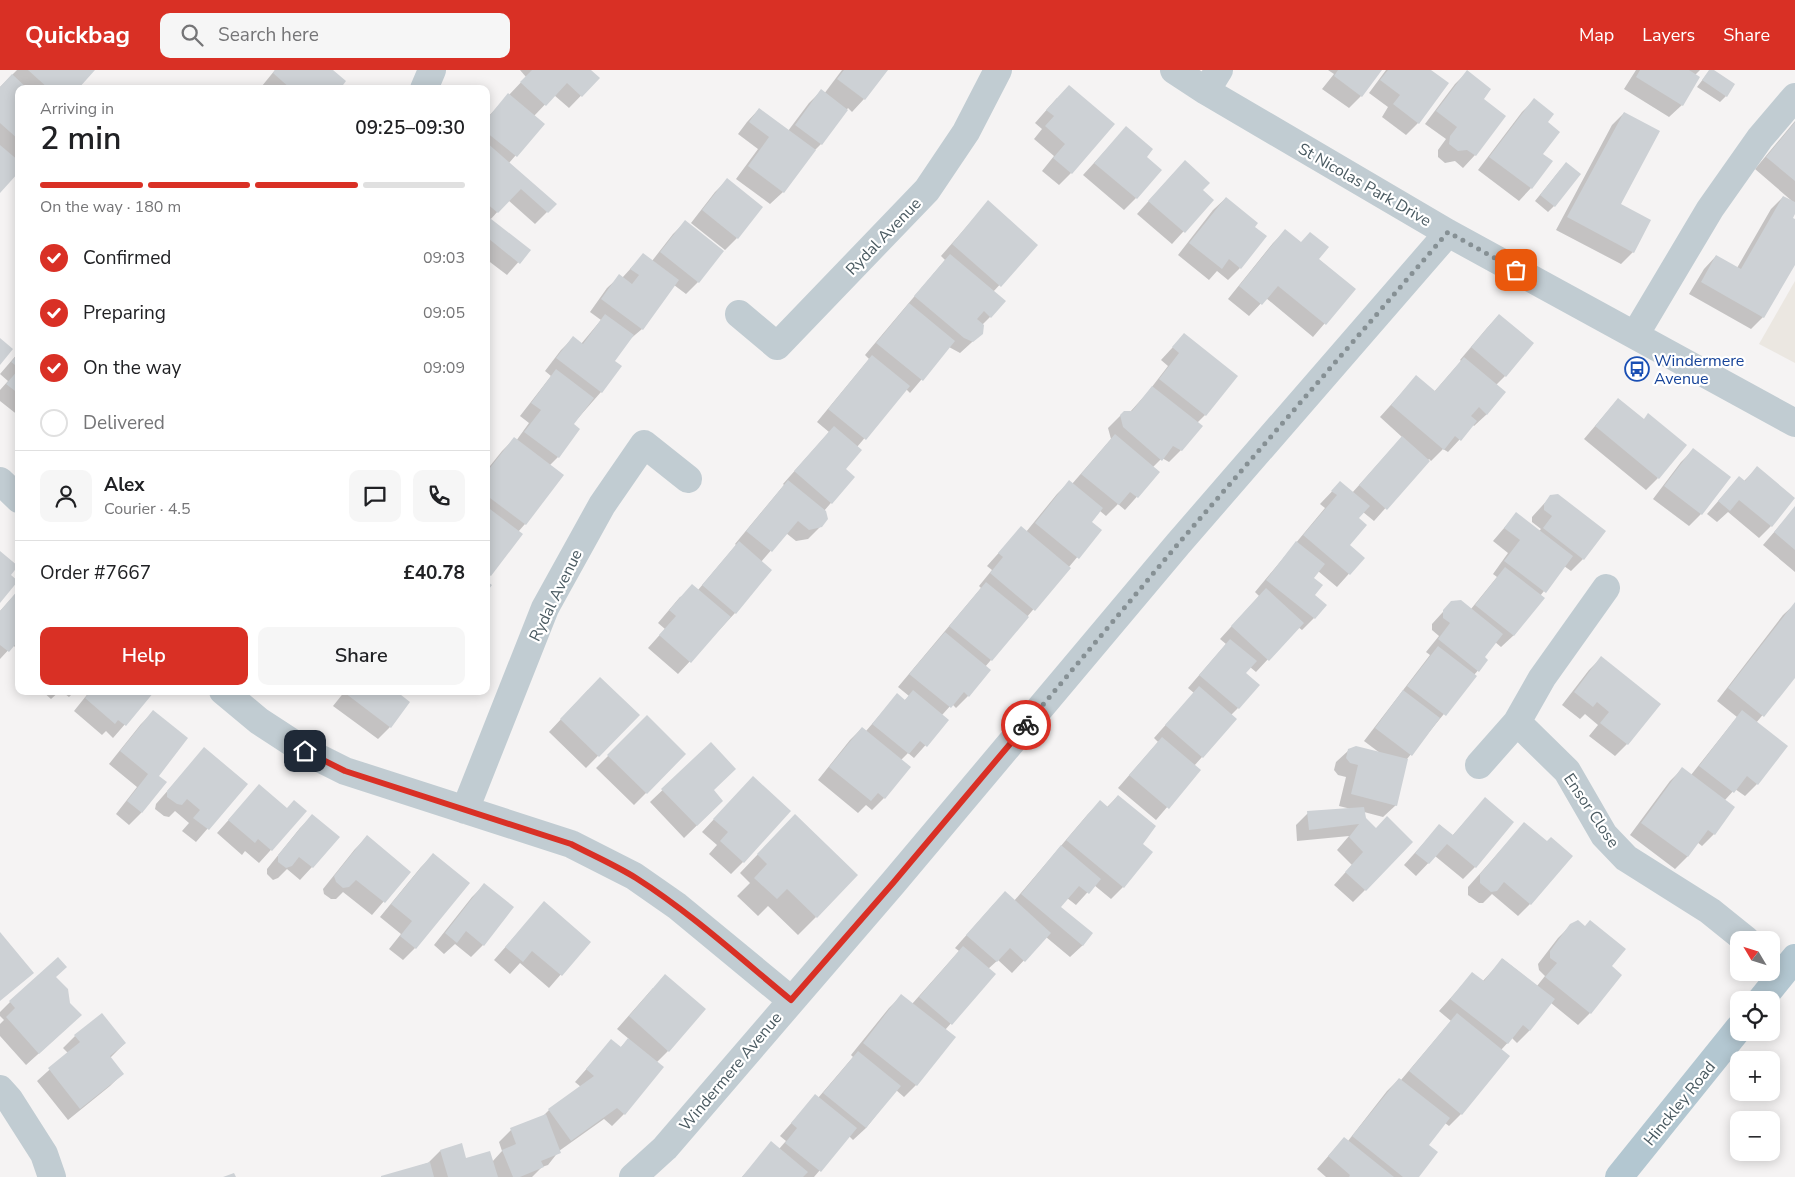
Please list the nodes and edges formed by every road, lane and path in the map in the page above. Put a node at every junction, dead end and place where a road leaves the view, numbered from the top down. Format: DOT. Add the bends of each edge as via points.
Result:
graph roads {
  1 [pos="432,70"];
  2 [pos="998,70"];
  3 [pos="1174,70"];
  4 [pos="1213,81"];
  5 [pos="426,85"];
  6 [pos="1795,97"];
  7 [pos="1448,232"];
  8 [pos="739,314"];
  9 [pos="1635,335"];
  10 [pos="1795,423"];
  11 [pos="688,479"];
  12 [pos="0,481"];
  13 [pos="15,495"];
  14 [pos="1606,588"];
  15 [pos="228,695"];
  16 [pos="1517,722"];
  17 [pos="1479,765"];
  18 [pos="465,810"];
  19 [pos="1735,931"];
  20 [pos="1784,963"];
  21 [pos="1767,991"];
  22 [pos="791,1000"];
  23 [pos="1730,1039"];
  24 [pos="0,1089"];
  25 [pos="52,1177"];
  26 [pos="633,1177"];
  27 [pos="1619,1177"];
  1 -- 5 [label="street"];
  2 -- 8 [label="street, Rydal Avenue" via="966,132 927,190 777,346"];
  3 -- 4 [label="street, St Nicolas Park Drive"];
  4 -- 7 [label="street, St Nicolas Park Drive"];
  6 -- 9 [label="street" via="1760,138 1710,209"];
  7 -- 9 [label="street, St Nicolas Park Drive"];
  7 -- 22 [label="street, Windermere Avenue"];
  9 -- 10 [label="street, St Nicolas Park Drive"];
  11 -- 18 [label="street, Rydal Avenue" via="644,444 602,505 545,608"];
  12 -- 13 [label="street"];
  14 -- 16 [label="street" via="1542,678"];
  15 -- 18 [label="street" via="259,722 345,771"];
  16 -- 17 [label="street"];
  16 -- 19 [label="street, Ensor Close" via="1567,771 1604,835 1626,858 1710,911"];
  18 -- 22 [label="street" via="571,844 634,876 677,906"];
  20 -- 21 [label="main road"];
  22 -- 26 [label="street, Windermere Avenue" via="665,1148"];
  23 -- 27 [label="main road, Hinckley Road"];
  24 -- 25 [label="street" via="44,1154"];
}
